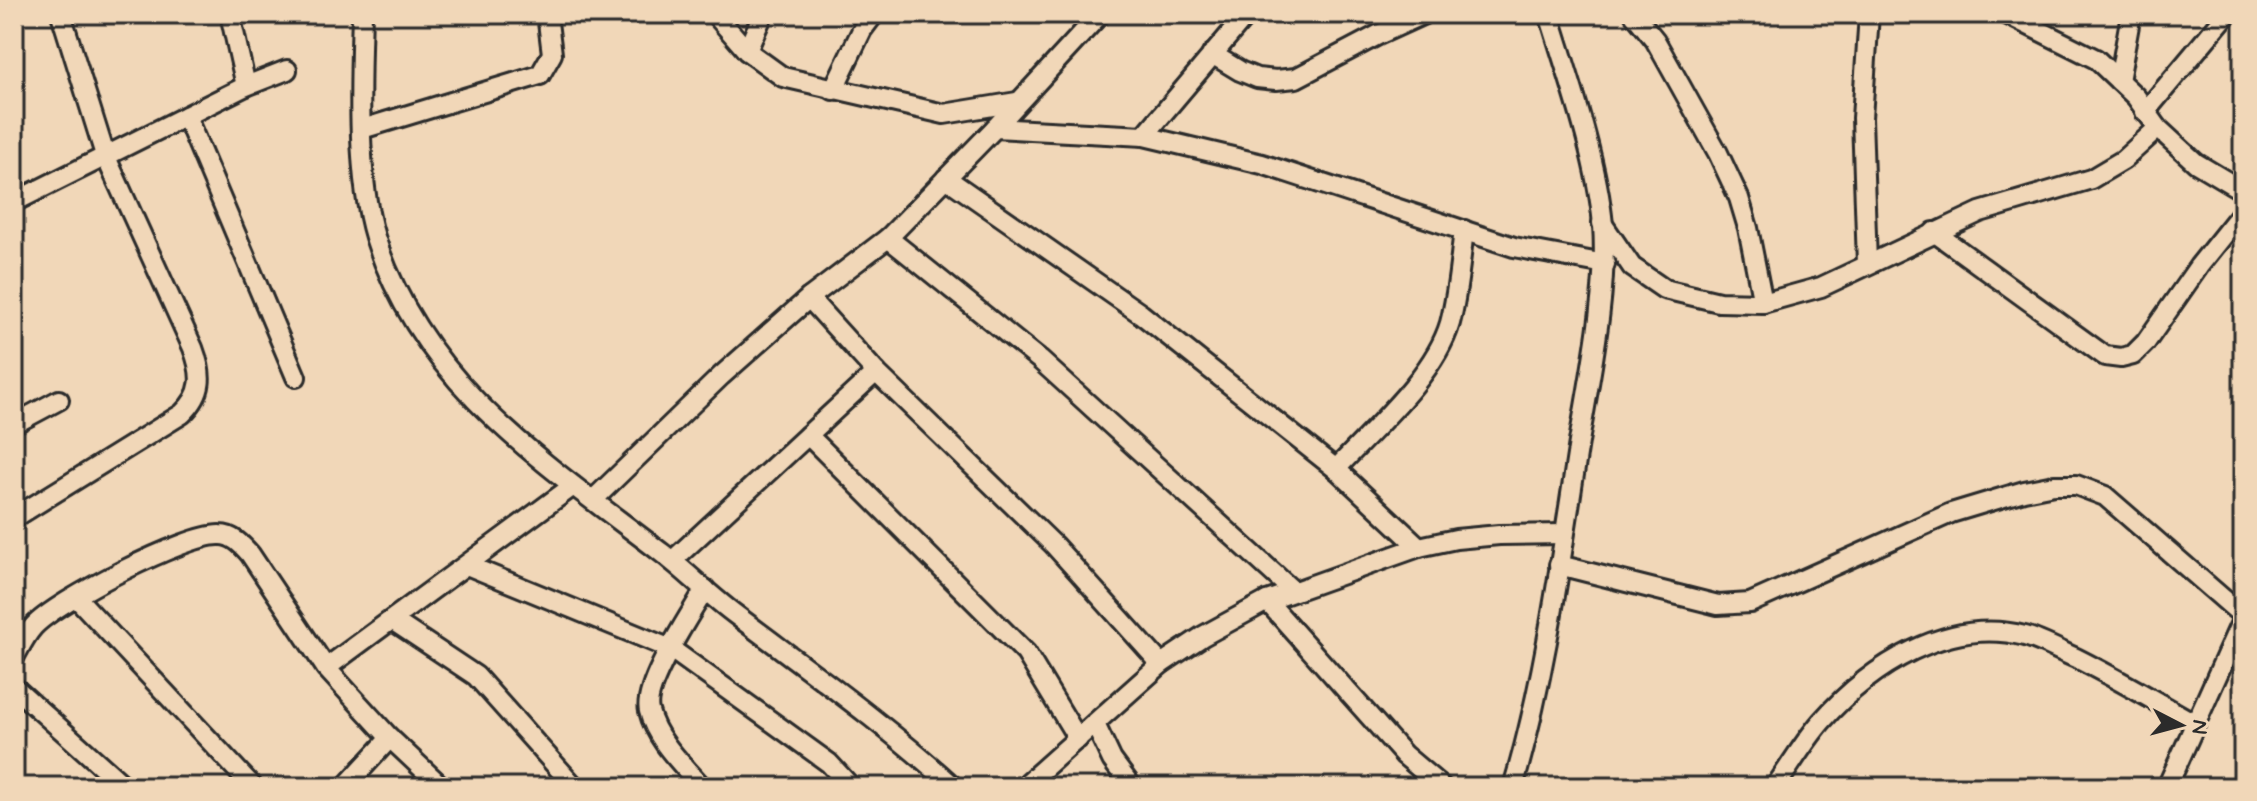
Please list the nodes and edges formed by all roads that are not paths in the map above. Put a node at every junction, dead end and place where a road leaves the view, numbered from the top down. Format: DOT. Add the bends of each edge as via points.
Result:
graph roads {
  1 [pos="61,14"];
  2 [pos="230,14"];
  3 [pos="362,14"];
  4 [pos="547,14"];
  5 [pos="715,14"];
  6 [pos="763,14"];
  7 [pos="874,14"];
  8 [pos="1100,14"];
  9 [pos="1247,14"];
  10 [pos="1424,14"];
  11 [pos="1549,14"];
  12 [pos="1634,14"];
  13 [pos="1869,14"];
  14 [pos="2006,14"];
  15 [pos="2131,14"];
  16 [pos="2227,14"];
  17 [pos="747,51"];
  18 [pos="1212,54"];
  19 [pos="287,70"];
  20 [pos="2119,81"];
  21 [pos="246,86"];
  22 [pos="833,90"];
  23 [pos="1017,102"];
  24 [pos="2145,112"];
  25 [pos="186,116"];
  26 [pos="995,128"];
  27 [pos="2158,128"];
  28 [pos="362,129"];
  29 [pos="1144,136"];
  30 [pos="105,155"];
  31 [pos="946,178"];
  32 [pos="2243,191"];
  33 [pos="14,202"];
  34 [pos="2243,211"];
  35 [pos="1602,223"];
  36 [pos="1464,230"];
  37 [pos="1934,232"];
  38 [pos="888,238"];
  39 [pos="1605,264"];
  40 [pos="1867,264"];
  41 [pos="809,298"];
  42 [pos="1763,303"];
  43 [pos="876,372"];
  44 [pos="296,377"];
  45 [pos="59,400"];
  46 [pos="16,419"];
  47 [pos="808,435"];
  48 [pos="1336,469"];
  49 [pos="573,486"];
  50 [pos="593,500"];
  51 [pos="14,518"];
  52 [pos="1564,534"];
  53 [pos="1419,547"];
  54 [pos="672,561"];
  55 [pos="1559,565"];
  56 [pos="469,566"];
  57 [pos="705,589"];
  58 [pos="1293,591"];
  59 [pos="76,597"];
  60 [pos="1267,601"];
  61 [pos="2243,617"];
  62 [pos="392,620"];
  63 [pos="671,649"];
  64 [pos="14,658"];
  65 [pos="1161,664"];
  66 [pos="326,668"];
  67 [pos="14,687"];
  68 [pos="2194,723"];
  69 [pos="1095,724"];
  70 [pos="390,738"];
  71 [pos="1078,739"];
  72 [pos="125,787"];
  73 [pos="253,787"];
  74 [pos="345,787"];
  75 [pos="442,787"];
  76 [pos="575,787"];
  77 [pos="702,787"];
  78 [pos="851,787"];
  79 [pos="954,787"];
  80 [pos="1023,787"];
  81 [pos="1132,787"];
  82 [pos="1442,787"];
  83 [pos="1513,787"];
  84 [pos="1775,787"];
  85 [pos="2167,787"];
  1 -- 30 [label="street"];
  2 -- 21 [label="street"];
  3 -- 28 [label="street"];
  4 -- 28 [label="street" via="552,54 540,75"];
  5 -- 17 [label="street"];
  6 -- 17 [label="street"];
  7 -- 22 [label="street"];
  8 -- 23 [label="street"];
  9 -- 18 [label="street"];
  10 -- 18 [label="street" via="1296,78 1257,78"];
  11 -- 35 [label="street" via="1597,183"];
  12 -- 42 [label="street" via="1655,40 1734,187"];
  13 -- 40 [label="street" via="1862,118"];
  14 -- 20 [label="street" via="2096,59"];
  15 -- 20 [label="street"];
  16 -- 24 [label="street"];
  17 -- 22 [label="street" via="783,77"];
  18 -- 29 [label="street"];
  19 -- 21 [label="street"];
  20 -- 24 [label="street"];
  21 -- 25 [label="street"];
  22 -- 23 [label="street" via="944,114"];
  23 -- 26 [label="street"];
  24 -- 27 [label="street"];
  25 -- 30 [label="street"];
  25 -- 44 [label="street"];
  26 -- 29 [label="street"];
  26 -- 31 [label="street"];
  27 -- 32 [label="street" via="2196,163"];
  27 -- 37 [label="street" via="2123,160 2091,179 1980,212"];
  28 -- 49 [label="street" via="375,235 403,304 463,389"];
  29 -- 36 [label="street" via="1262,164"];
  30 -- 33 [label="street"];
  30 -- 51 [label="street" via="193,348 200,390 182,414"];
  31 -- 38 [label="street"];
  31 -- 48 [label="street" via="1141,314"];
  34 -- 37 [label="street" via="2146,342 2121,358 2105,356"];
  35 -- 39 [label="street"];
  35 -- 42 [label="street" via="1632,267 1664,289 1719,302"];
  36 -- 39 [label="street" via="1528,250"];
  36 -- 48 [label="street" via="1442,345 1420,378"];
  37 -- 40 [label="street"];
  38 -- 41 [label="street"];
  38 -- 58 [label="street" via="1040,360"];
  39 -- 52 [label="street"];
  40 -- 42 [label="street" via="1813,290"];
  41 -- 43 [label="street"];
  41 -- 50 [label="street"];
  43 -- 47 [label="street"];
  43 -- 65 [label="street" via="1054,545"];
  45 -- 46 [label="street"];
  47 -- 54 [label="street"];
  47 -- 71 [label="street" via="1026,653"];
  48 -- 53 [label="street"];
  49 -- 50 [label="street"];
  49 -- 56 [label="street"];
  50 -- 54 [label="street"];
  52 -- 53 [label="street" via="1499,535"];
  52 -- 55 [label="street"];
  53 -- 58 [label="street"];
  54 -- 57 [label="street"];
  55 -- 61 [label="street" via="1718,605 1750,603 1951,513 2024,491 2076,485 2105,496"];
  55 -- 83 [label="street"];
  56 -- 62 [label="street"];
  56 -- 63 [label="street"];
  57 -- 63 [label="street"];
  57 -- 79 [label="street" via="898,736"];
  58 -- 60 [label="street"];
  59 -- 64 [label="street" via="35,625"];
  59 -- 66 [label="street" via="169,548 223,534 250,554"];
  59 -- 73 [label="street"];
  60 -- 65 [label="street"];
  60 -- 82 [label="street" via="1404,755"];
  61 -- 68 [label="street"];
  62 -- 66 [label="street"];
  62 -- 76 [label="street" via="476,676"];
  63 -- 77 [label="street" via="656,676 649,711 663,740"];
  63 -- 78 [label="street" via="829,763"];
  65 -- 69 [label="street"];
  66 -- 70 [label="street"];
  67 -- 72 [label="street"];
  68 -- 84 [label="street" via="2028,637 1976,632 1923,645 1873,674 1819,725"];
  68 -- 85 [label="street"];
  69 -- 71 [label="street"];
  69 -- 81 [label="street"];
  70 -- 74 [label="street"];
  70 -- 75 [label="street"];
  71 -- 80 [label="street"];
}
